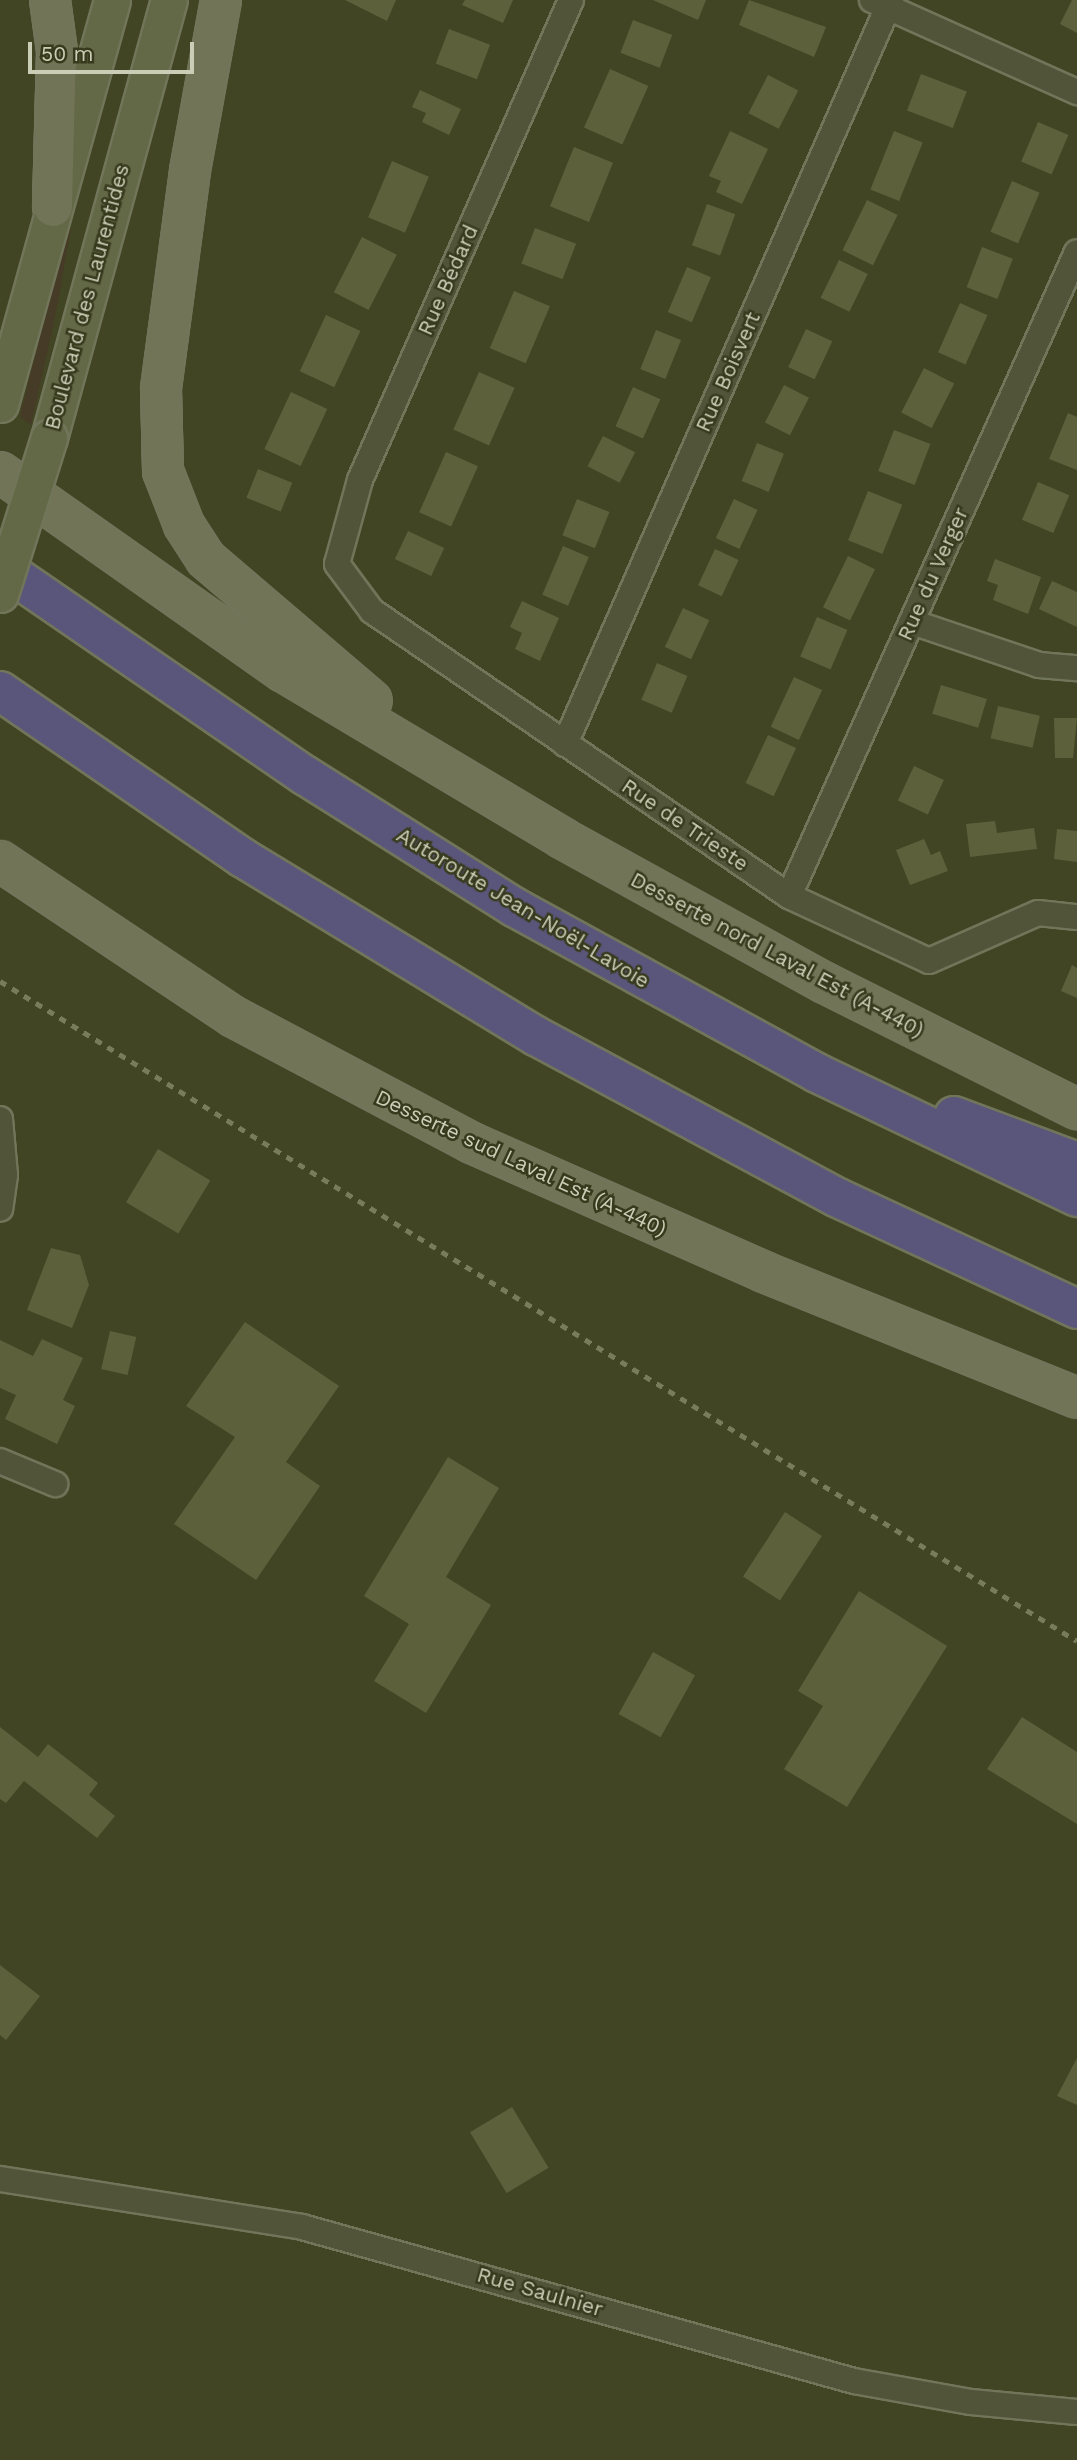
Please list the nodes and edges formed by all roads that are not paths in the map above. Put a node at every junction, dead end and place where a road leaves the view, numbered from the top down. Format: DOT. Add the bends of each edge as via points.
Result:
graph roads {
  1 [pos="50,0"];
  2 [pos="112,0"];
  3 [pos="169,0"];
  4 [pos="221,0"];
  5 [pos="570,0"];
  6 [pos="883,2"];
  7 [pos="1077,92"];
  8 [pos="53,207"];
  9 [pos="1077,252"];
  10 [pos="0,404"];
  11 [pos="0,472"];
  12 [pos="337,564"];
  13 [pos="0,566"];
  14 [pos="0,594"];
  15 [pos="912,622"];
  16 [pos="1077,668"];
  17 [pos="0,691"];
  18 [pos="565,744"];
  19 [pos="484,789"];
  20 [pos="10,877"];
  21 [pos="789,896"];
  22 [pos="1077,917"];
  23 [pos="759,1043"];
  24 [pos="1077,1109"];
  25 [pos="0,1119"];
  26 [pos="1077,1162"];
  27 [pos="1077,1197"];
  28 [pos="0,1209"];
  29 [pos="1077,1309"];
  30 [pos="1077,1398"];
  31 [pos="0,1461"];
  32 [pos="55,1483"];
  33 [pos="0,2179"];
  34 [pos="1077,2412"];
  1 -- 8 [label="main road" via="57,51"];
  2 -- 8 [label="main road"];
  3 -- 14 [label="main road, Boulevard des Laurentides, bridge" via="49,438"];
  4 -- 19 [label="main road" via="190,171 161,389 159,444 168,489 194,543 226,580"];
  5 -- 12 [label="street, Rue Bédard" via="360,480"];
  6 -- 7 [label="street"];
  6 -- 18 [label="street, Rue Boisvert"];
  8 -- 10 [label="main road"];
  9 -- 15 [label="street, Rue du Verger"];
  11 -- 19 [label="main road" via="284,672"];
  12 -- 18 [label="street, Rue de Trieste" via="372,611"];
  13 -- 23 [label="highway, Autoroute Jean-Noël-Lavoie" via="357,810 514,907"];
  15 -- 16 [label="street" via="1039,665"];
  15 -- 21 [label="street, Rue du Verger"];
  17 -- 29 [label="highway" via="243,858 490,1010 836,1197"];
  18 -- 21 [label="street, Rue de Trieste"];
  19 -- 24 [label="main road, Desserte nord Laval Est (A-440)" via="733,934"];
  20 -- 30 [label="main road, Desserte sud Laval Est (A-440)" via="234,1017 472,1143 764,1272"];
  21 -- 22 [label="street, Rue de Trieste" via="929,961 1038,913"];
  23 -- 26 [label="highway"];
  23 -- 27 [label="highway, Autoroute Jean-Noël-Lavoie"];
  25 -- 28 [label="street" via="5,1175"];
  31 -- 32 [label="street"];
  33 -- 34 [label="street, Rue Saulnier" via="302,2227 854,2381 971,2402"];
}
